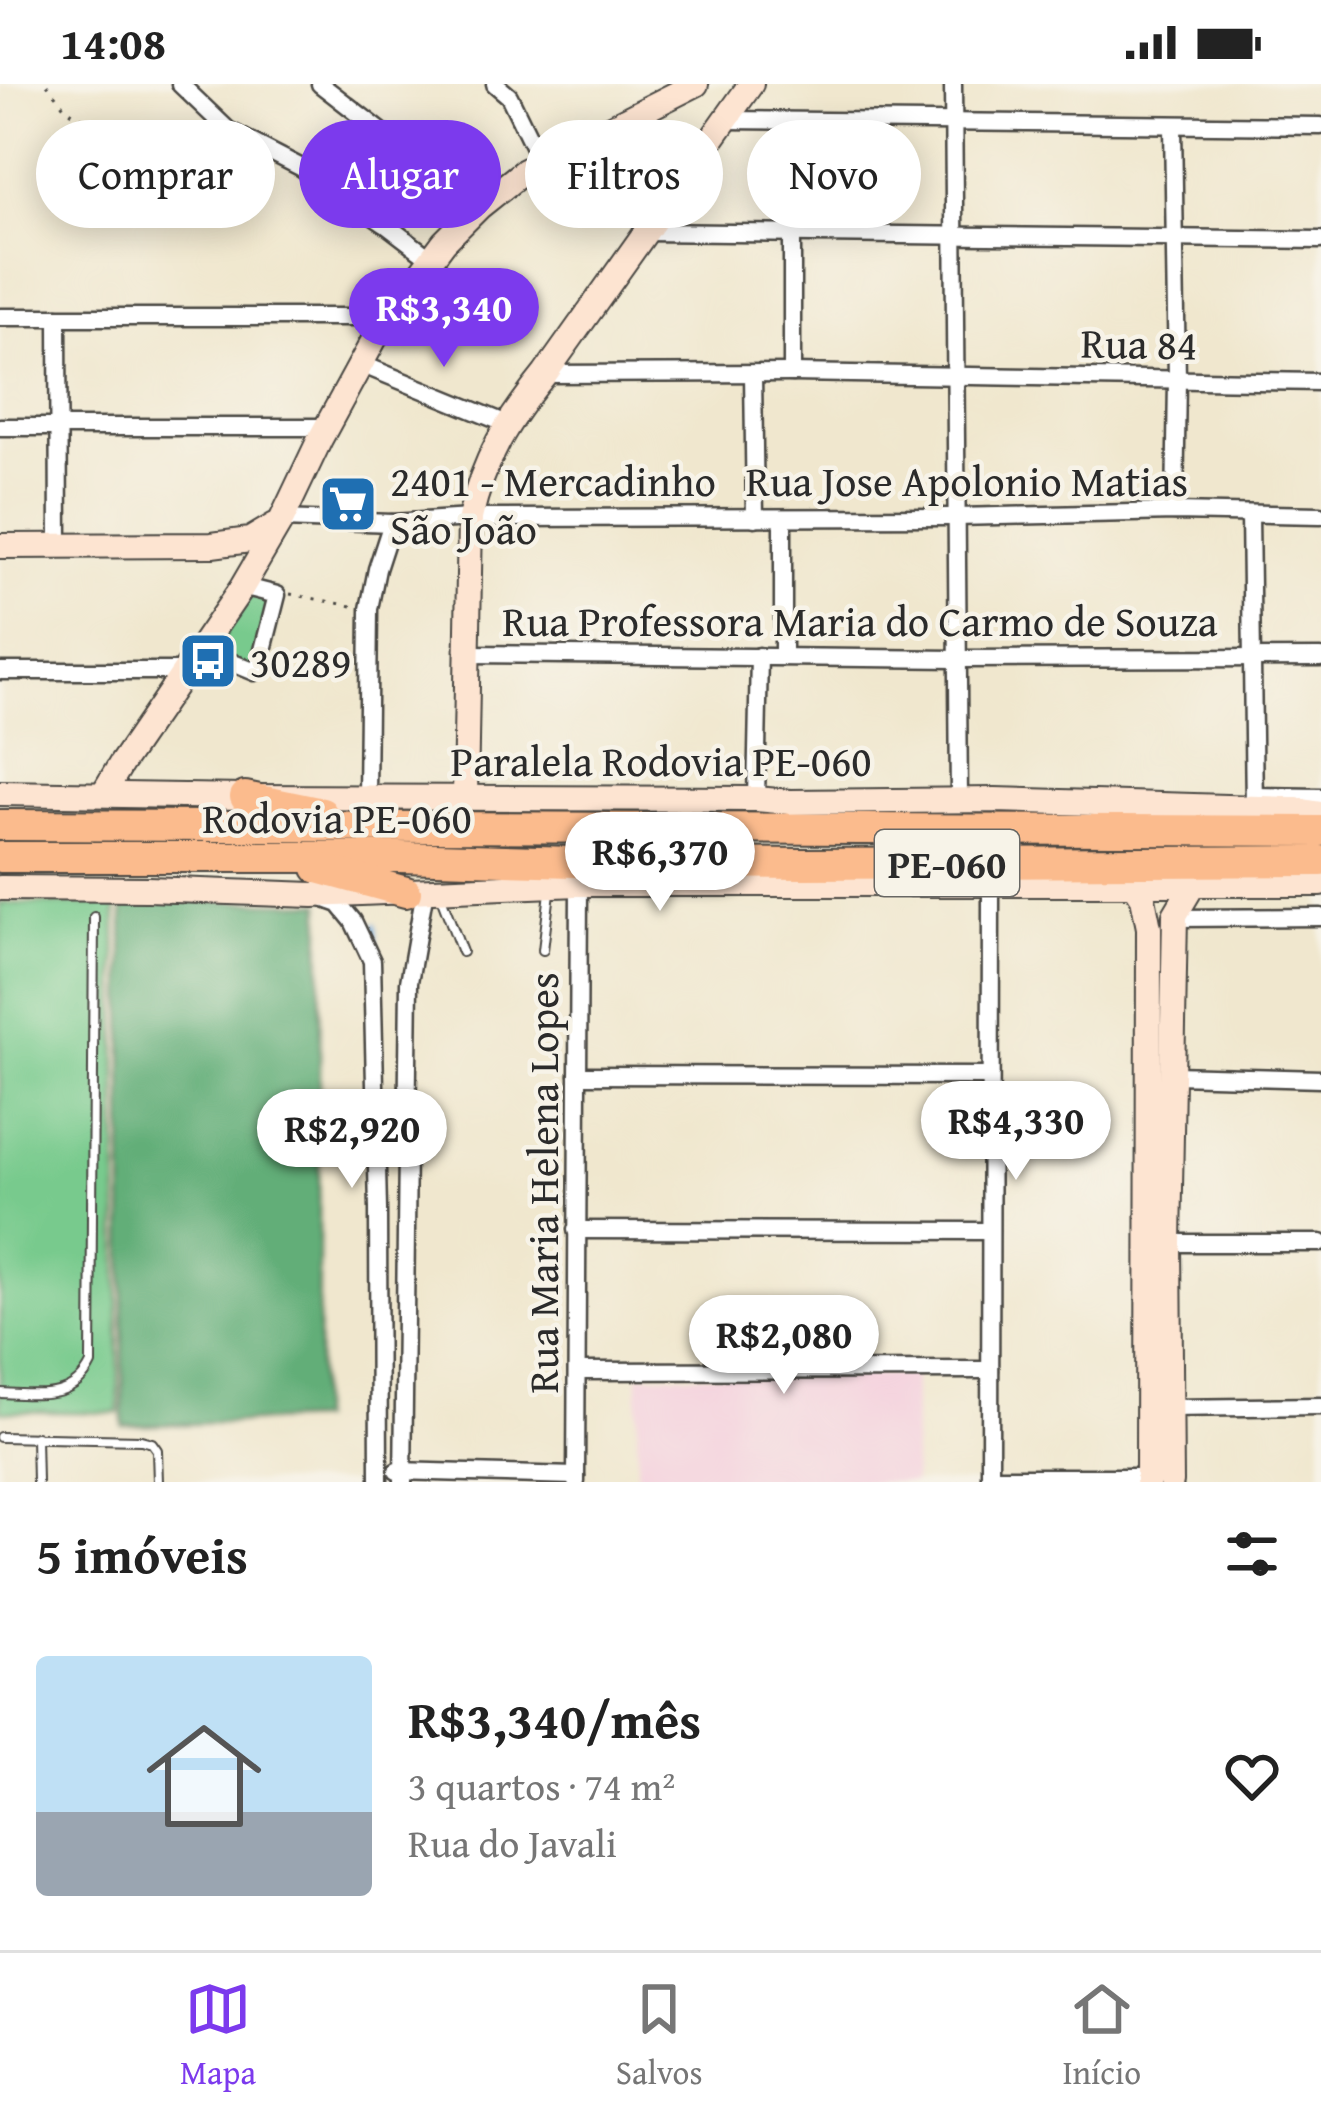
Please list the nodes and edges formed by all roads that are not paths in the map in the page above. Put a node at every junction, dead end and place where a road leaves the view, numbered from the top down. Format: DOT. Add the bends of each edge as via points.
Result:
graph roads {
  1 [pos="180,84"];
  2 [pos="320,84"];
  3 [pos="696,84"];
  4 [pos="722,84"];
  5 [pos="751,84"];
  6 [pos="953,84"];
  7 [pos="507,88"];
  8 [pos="366,120"];
  9 [pos="624,120"];
  10 [pos="726,120"];
  11 [pos="953,122"];
  12 [pos="1173,126"];
  13 [pos="1321,126"];
  14 [pos="525,127"];
  15 [pos="459,228"];
  16 [pos="644,232"];
  17 [pos="792,236"];
  18 [pos="954,236"];
  19 [pos="1175,240"];
  20 [pos="1321,240"];
  21 [pos="431,260"];
  22 [pos="388,316"];
  23 [pos="0,317"];
  24 [pos="58,317"];
  25 [pos="361,364"];
  26 [pos="792,373"];
  27 [pos="545,374"];
  28 [pos="753,374"];
  29 [pos="955,375"];
  30 [pos="1177,379"];
  31 [pos="1321,382"];
  32 [pos="506,424"];
  33 [pos="0,427"];
  34 [pos="58,428"];
  35 [pos="326,428"];
  36 [pos="1175,512"];
  37 [pos="1250,515"];
  38 [pos="1321,515"];
  39 [pos="956,517"];
  40 [pos="470,518"];
  41 [pos="755,518"];
  42 [pos="783,518"];
  43 [pos="282,519"];
  44 [pos="392,524"];
  45 [pos="212,545"];
  46 [pos="0,547"];
  47 [pos="59,547"];
  48 [pos="246,580"];
  49 [pos="199,649"];
  50 [pos="468,654"];
  51 [pos="759,656"];
  52 [pos="783,656"];
  53 [pos="1251,658"];
  54 [pos="1321,658"];
  55 [pos="957,659"];
  56 [pos="0,671"];
  57 [pos="183,671"];
  58 [pos="0,793"];
  59 [pos="103,794"];
  60 [pos="245,797"];
  61 [pos="465,797"];
  62 [pos="1321,797"];
  63 [pos="367,798"];
  64 [pos="756,799"];
  65 [pos="959,800"];
  66 [pos="1254,802"];
  67 [pos="1321,814"];
  68 [pos="797,815"];
  69 [pos="0,825"];
  70 [pos="386,826"];
  71 [pos="1321,831"];
  72 [pos="0,857"];
  73 [pos="283,858"];
  74 [pos="796,875"];
  75 [pos="1316,876"];
  76 [pos="579,884"];
  77 [pos="1134,884"];
  78 [pos="1194,884"];
  79 [pos="551,885"];
  80 [pos="991,885"];
  81 [pos="0,888"];
  82 [pos="423,891"];
  83 [pos="313,896"];
  84 [pos="94,917"];
  85 [pos="1318,917"];
  86 [pos="1175,918"];
  87 [pos="543,950"];
  88 [pos="462,952"];
  89 [pos="578,1075"];
  90 [pos="1174,1075"];
  91 [pos="989,1076"];
  92 [pos="1321,1079"];
  93 [pos="576,1230"];
  94 [pos="990,1231"];
  95 [pos="1159,1243"];
  96 [pos="1321,1243"];
  97 [pos="990,1370"];
  98 [pos="577,1371"];
  99 [pos="0,1393"];
  100 [pos="1321,1406"];
  101 [pos="1171,1408"];
  102 [pos="0,1437"];
  103 [pos="36,1437"];
  104 [pos="391,1475"];
  105 [pos="576,1479"];
  106 [pos="990,1480"];
  107 [pos="1156,1480"];
  108 [pos="37,1482"];
  109 [pos="158,1482"];
  1 -- 21 [label="street" via="228,130 302,168"];
  2 -- 8 [label="street"];
  3 -- 9 [label="street"];
  4 -- 10 [label="street" via="730,100"];
  5 -- 10 [label="street"];
  6 -- 11 [label="street"];
  7 -- 14 [label="street"];
  10 -- 11 [label="street"];
  10 -- 16 [label="street"];
  11 -- 12 [label="street"];
  11 -- 18 [label="street"];
  12 -- 13 [label="street"];
  12 -- 19 [label="street"];
  15 -- 21 [label="street"];
  16 -- 17 [label="street"];
  16 -- 27 [label="street"];
  17 -- 18 [label="street"];
  17 -- 26 [label="street"];
  18 -- 19 [label="street"];
  18 -- 29 [label="street"];
  19 -- 20 [label="street"];
  19 -- 30 [label="street"];
  21 -- 22 [label="street"];
  22 -- 24 [label="street"];
  22 -- 25 [label="street"];
  23 -- 24 [label="street"];
  24 -- 34 [label="street"];
  25 -- 32 [label="street"];
  25 -- 35 [label="street"];
  26 -- 28 [label="street, Rua 84"];
  26 -- 29 [label="street, Rua 84"];
  27 -- 28 [label="street, Rua 84"];
  27 -- 32 [label="street"];
  28 -- 41 [label="street"];
  29 -- 30 [label="street, Rua 84"];
  29 -- 39 [label="street"];
  30 -- 31 [label="street, Rua 84"];
  30 -- 36 [label="street"];
  32 -- 40 [label="street"];
  33 -- 34 [label="street"];
  34 -- 35 [label="street"];
  34 -- 47 [label="street"];
  35 -- 43 [label="street"];
  36 -- 37 [label="street, Rua Jose Apolonio Matias"];
  36 -- 39 [label="street, Rua Jose Apolonio Matias"];
  37 -- 38 [label="street, Rua Jose Apolonio Matias"];
  37 -- 53 [label="street"];
  39 -- 42 [label="street, Rua Jose Apolonio Matias"];
  39 -- 55 [label="street"];
  40 -- 41 [label="street, Rua Jose Apolonio Matias"];
  40 -- 44 [label="street, Rua Jose Apolonio Matias"];
  40 -- 50 [label="street"];
  41 -- 42 [label="street, Rua Jose Apolonio Matias"];
  42 -- 52 [label="street"];
  43 -- 44 [label="street, Rua Jose Apolonio Matias"];
  43 -- 45 [label="street" via="250,540"];
  43 -- 48 [label="street"];
  44 -- 63 [label="street" via="369,609"];
  45 -- 47 [label="street"];
  45 -- 48 [label="street" via="233,555"];
  46 -- 47 [label="street"];
  48 -- 49 [label="street"];
  48 -- 49 [label="street" via="277,595 256,671"];
  49 -- 57 [label="street"];
  50 -- 51 [label="street, Rua Professora Maria do Carmo de Souza"];
  50 -- 61 [label="street"];
  51 -- 52 [label="street, Rua Professora Maria do Carmo de Souza"];
  51 -- 64 [label="street"];
  52 -- 55 [label="street, Rua Professora Maria do Carmo de Souza"];
  53 -- 54 [label="street, Rua Professora Maria do Carmo de Souza"];
  53 -- 55 [label="street, Rua Professora Maria do Carmo de Souza"];
  53 -- 66 [label="street"];
  55 -- 65 [label="street"];
  56 -- 57 [label="street"];
  57 -- 59 [label="street"];
  58 -- 59 [label="street, Paralela Rodovia PE-060 / PE-060"];
  59 -- 60 [label="street, Paralela Rodovia PE-060 / PE-060"];
  60 -- 63 [label="street, Paralela Rodovia PE-060 / PE-060"];
  60 -- 70 [label="highway"];
  61 -- 63 [label="street, Paralela Rodovia PE-060 / PE-060"];
  61 -- 64 [label="street, Paralela Rodovia PE-060 / PE-060"];
  62 -- 66 [label="street"];
  64 -- 68 [label="street, Paralela Rodovia PE-060 / PE-060"];
  65 -- 66 [label="street, Paralela Rodovia PE-060 / PE-060"];
  65 -- 68 [label="street, Paralela Rodovia PE-060 / PE-060"];
  66 -- 67 [label="street, Paralela Rodovia PE-060 / PE-060"];
  68 -- 70 [label="highway, Rodovia PE-060 / PE-060"];
  68 -- 71 [label="highway, Rodovia PE-060 / PE-060"];
  68 -- 74 [label="street"];
  69 -- 70 [label="highway, Rodovia PE-060 / PE-060"];
  72 -- 73 [label="highway, Rodovia PE-060 / PE-060"];
  73 -- 74 [label="highway, Rodovia PE-060 / PE-060"];
  73 -- 82 [label="highway"];
  74 -- 75 [label="highway, Rodovia PE-060 / PE-060"];
  74 -- 76 [label="street, PE-060"];
  74 -- 80 [label="street, PE-060"];
  75 -- 78 [label="street, PE-060"];
  75 -- 85 [label="street"];
  76 -- 79 [label="street, PE-060"];
  76 -- 89 [label="street, Rua Maria Helena Lopes"];
  77 -- 78 [label="street, PE-060"];
  77 -- 80 [label="street, PE-060"];
  77 -- 95 [label="street" via="1149,928"];
  78 -- 86 [label="street"];
  79 -- 82 [label="street, PE-060"];
  79 -- 87 [label="lane"];
  80 -- 91 [label="street"];
  81 -- 83 [label="street, PE-060"];
  82 -- 83 [label="street, PE-060"];
  82 -- 88 [label="lane"];
  82 -- 104 [label="street" via="409,982"];
  83 -- 104 [label="street" via="339,904 372,961"];
  84 -- 99 [label="lane" via="91,1364 59,1394"];
  85 -- 86 [label="street"];
  86 -- 90 [label="street"];
  89 -- 91 [label="street"];
  89 -- 93 [label="street, Rua Maria Helena Lopes"];
  90 -- 92 [label="street"];
  90 -- 95 [label="street"];
  91 -- 94 [label="street"];
  93 -- 94 [label="street"];
  93 -- 98 [label="street, Rua Maria Helena Lopes"];
  94 -- 97 [label="street"];
  95 -- 96 [label="street"];
  95 -- 101 [label="street"];
  95 -- 107 [label="street"];
  97 -- 98 [label="street"];
  97 -- 106 [label="street"];
  98 -- 105 [label="street, Rua Maria Helena Lopes"];
  100 -- 101 [label="street"];
  101 -- 107 [label="street"];
  102 -- 103 [label="lane"];
  103 -- 108 [label="lane"];
  103 -- 109 [label="lane" via="152,1443"];
  104 -- 105 [label="street"];
  106 -- 107 [label="street"];
}
